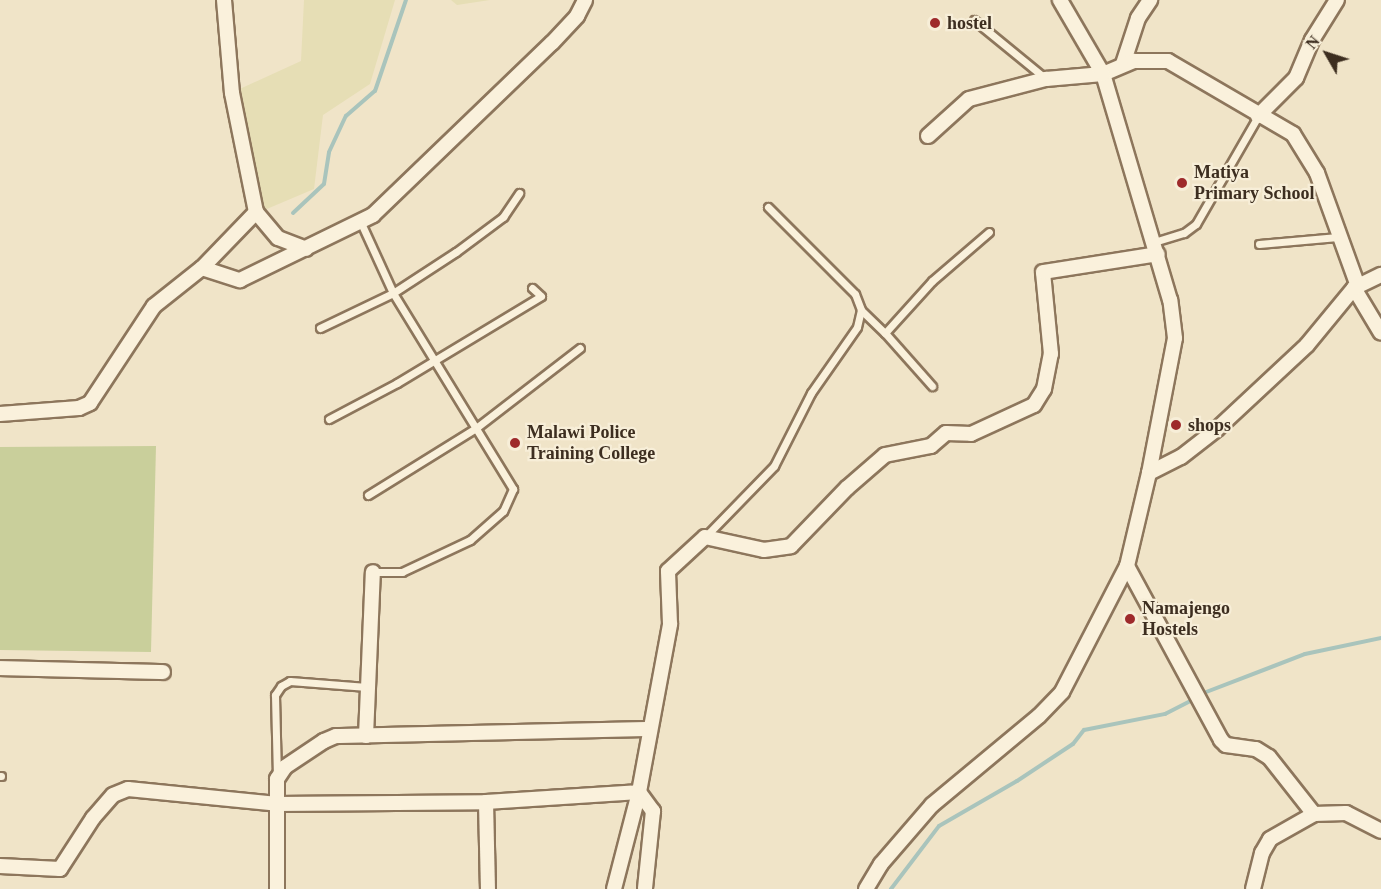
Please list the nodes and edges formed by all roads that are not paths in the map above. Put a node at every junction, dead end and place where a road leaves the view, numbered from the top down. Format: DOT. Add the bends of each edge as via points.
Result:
graph roads {
  1 [pos="224,0"];
  2 [pos="585,0"];
  3 [pos="1060,0"];
  4 [pos="1150,0"];
  5 [pos="1337,0"];
  6 [pos="974,20"];
  7 [pos="1123,64"];
  8 [pos="1103,74"];
  9 [pos="1046,79"];
  10 [pos="1258,116"];
  11 [pos="928,135"];
  12 [pos="519,193"];
  13 [pos="768,207"];
  14 [pos="256,212"];
  15 [pos="361,223"];
  16 [pos="989,232"];
  17 [pos="1338,237"];
  18 [pos="1259,244"];
  19 [pos="1156,248"];
  20 [pos="306,249"];
  21 [pos="202,268"];
  22 [pos="1381,275"];
  23 [pos="1356,287"];
  24 [pos="532,288"];
  25 [pos="393,293"];
  26 [pos="861,310"];
  27 [pos="320,328"];
  28 [pos="885,333"];
  29 [pos="1381,333"];
  30 [pos="580,348"];
  31 [pos="434,360"];
  32 [pos="932,386"];
  33 [pos="0,414"];
  34 [pos="328,419"];
  35 [pos="476,428"];
  36 [pos="1149,473"];
  37 [pos="368,495"];
  38 [pos="705,537"];
  39 [pos="1127,566"];
  40 [pos="374,572"];
  41 [pos="0,668"];
  42 [pos="163,672"];
  43 [pos="367,687"];
  44 [pos="650,729"];
  45 [pos="366,736"];
  46 [pos="277,779"];
  47 [pos="639,792"];
  48 [pos="486,802"];
  49 [pos="277,804"];
  50 [pos="1314,814"];
  51 [pos="1381,831"];
  52 [pos="0,866"];
  53 [pos="277,889"];
  54 [pos="488,889"];
  55 [pos="614,889"];
  56 [pos="645,889"];
  57 [pos="866,889"];
  58 [pos="1253,889"];
  1 -- 14 [label="street" via="232,93"];
  2 -- 15 [label="street" via="577,16 552,43"];
  3 -- 8 [label="street"];
  4 -- 7 [label="street" via="1138,18"];
  5 -- 10 [label="street" via="1312,40 1296,78"];
  6 -- 9 [label="lane"];
  7 -- 8 [label="street"];
  7 -- 10 [label="street" via="1155,58 1168,61"];
  8 -- 9 [label="street"];
  8 -- 19 [label="street"];
  9 -- 11 [label="street" via="969,99"];
  10 -- 17 [label="street" via="1293,134 1309,156"];
  10 -- 19 [label="lane" via="1196,224"];
  12 -- 25 [label="lane" via="503,217"];
  13 -- 26 [label="lane" via="855,294"];
  14 -- 20 [label="street" via="278,238"];
  14 -- 21 [label="street"];
  15 -- 20 [label="street"];
  15 -- 25 [label="lane"];
  16 -- 28 [label="lane" via="932,281"];
  17 -- 18 [label="lane"];
  17 -- 23 [label="street"];
  19 -- 36 [label="street" via="1175,338"];
  19 -- 38 [label="street" via="1043,272 1051,354 1044,389 1034,405 971,434 946,433 931,446 885,455 786,549 764,550"];
  20 -- 21 [label="street" via="240,280"];
  21 -- 33 [label="street" via="142,320 98,397 90,403 79,408"];
  22 -- 23 [label="street"];
  23 -- 29 [label="street"];
  23 -- 36 [label="street" via="1266,386 1181,457"];
  24 -- 31 [label="lane" via="541,296"];
  25 -- 27 [label="lane"];
  25 -- 31 [label="lane"];
  26 -- 28 [label="lane"];
  26 -- 38 [label="lane" via="856,327 811,393 774,466"];
  28 -- 32 [label="lane"];
  30 -- 35 [label="lane"];
  31 -- 34 [label="lane"];
  31 -- 35 [label="lane"];
  35 -- 37 [label="lane"];
  35 -- 40 [label="lane" via="510,481 511,498 503,511 470,540 422,563 402,572"];
  36 -- 39 [label="street"];
  38 -- 44 [label="street" via="668,571 670,624"];
  39 -- 50 [label="street" via="1221,740 1226,745 1256,749 1269,757"];
  39 -- 57 [label="street" via="1062,692 1039,716 932,805 881,864"];
  40 -- 43 [label="street"];
  41 -- 42 [label="street"];
  43 -- 45 [label="street"];
  43 -- 46 [label="lane" via="290,681 281,686 275,695"];
  44 -- 45 [label="street"];
  44 -- 47 [label="street"];
  45 -- 46 [label="street" via="336,736 324,741 285,767"];
  46 -- 49 [label="street"];
  47 -- 48 [label="street"];
  47 -- 55 [label="street"];
  47 -- 56 [label="street" via="653,811"];
  48 -- 49 [label="street"];
  48 -- 54 [label="street"];
  49 -- 52 [label="street" via="128,789 113,795 93,818 60,869"];
  49 -- 53 [label="street"];
  50 -- 51 [label="street" via="1346,813"];
  50 -- 58 [label="street" via="1270,839 1262,853"];
}
